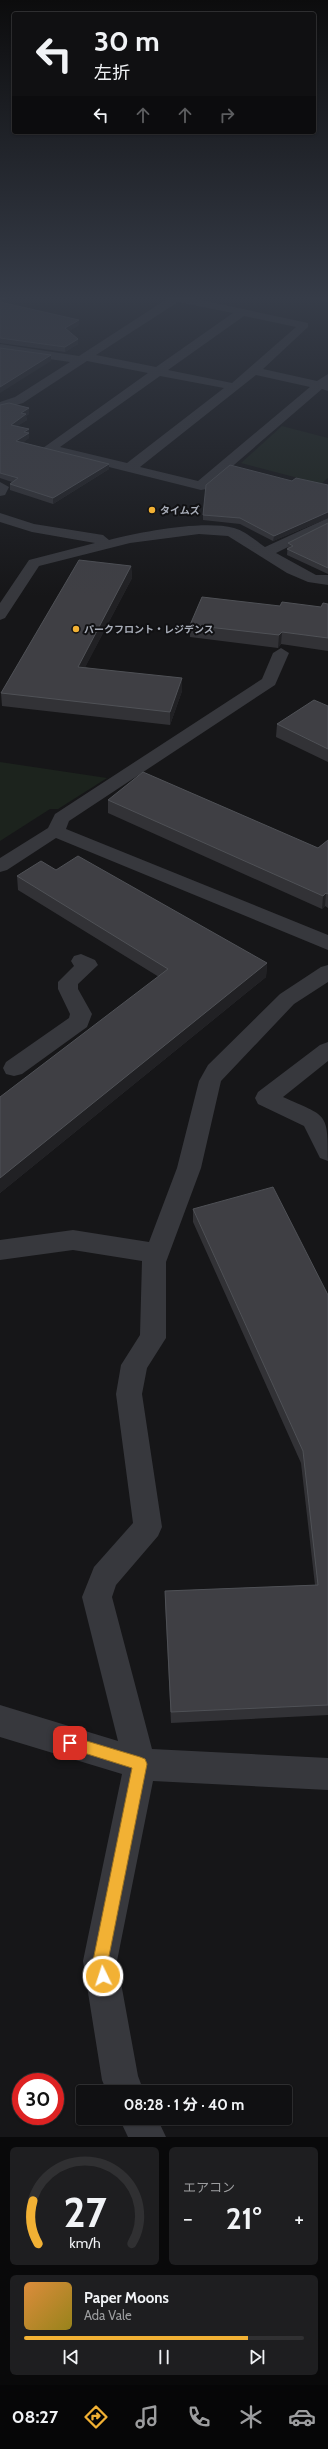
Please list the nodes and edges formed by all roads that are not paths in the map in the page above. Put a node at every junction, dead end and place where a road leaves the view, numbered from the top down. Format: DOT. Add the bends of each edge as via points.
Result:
graph roads {
  1 [pos="24,397"];
  2 [pos="122,397"];
  3 [pos="222,397"];
  4 [pos="310,397"];
  5 [pos="0,406"];
  6 [pos="130,468"];
  7 [pos="0,486"];
  8 [pos="0,492"];
  9 [pos="0,517"];
  10 [pos="328,522"];
  11 [pos="106,545"];
  12 [pos="265,552"];
  13 [pos="328,580"];
  14 [pos="0,615"];
  15 [pos="281,653"];
  16 [pos="55,831"];
  17 [pos="0,866"];
  18 [pos="328,943"];
  19 [pos="80,961"];
  20 [pos="328,972"];
  21 [pos="328,1050"];
  22 [pos="14,1068"];
  23 [pos="328,1152"];
  24 [pos="0,1250"];
  25 [pos="156,1253"];
  26 [pos="0,1722"];
  27 [pos="140,1764"];
  28 [pos="328,1774"];
  29 [pos="122,2085"];
  30 [pos="141,2125"];
  31 [pos="147,2137"];
  1 -- 5 [label="street"];
  2 -- 6 [label="street" via="50,448"];
  3 -- 6 [label="street"];
  4 -- 6 [label="street" via="201,486"];
  7 -- 8 [label="street"];
  9 -- 11 [label="street" via="32,528 98,538"];
  10 -- 12 [label="street"];
  11 -- 12 [label="street" via="130,539 199,530 231,532"];
  11 -- 14 [label="street" via="34,563"];
  12 -- 13 [label="street" via="292,570 313,579"];
  15 -- 16 [label="street" via="269,682 62,818"];
  16 -- 17 [label="street"];
  16 -- 18 [label="street"];
  19 -- 22 [label="street" via="88,965 68,982 68,989 81,1014 79,1022"];
  20 -- 25 [label="street" via="287,999 216,1070 210,1081 189,1168"];
  21 -- 23 [label="street" via="266,1098 313,1120"];
  24 -- 25 [label="street" via="73,1240"];
  25 -- 27 [label="street" via="153,1338 134,1365 129,1394 148,1527 104,1577 97,1597"];
  26 -- 27 [label="street"];
  27 -- 28 [label="street"];
  27 -- 29 [label="street" via="100,1961"];
  30 -- 31 [label="street"];
}
